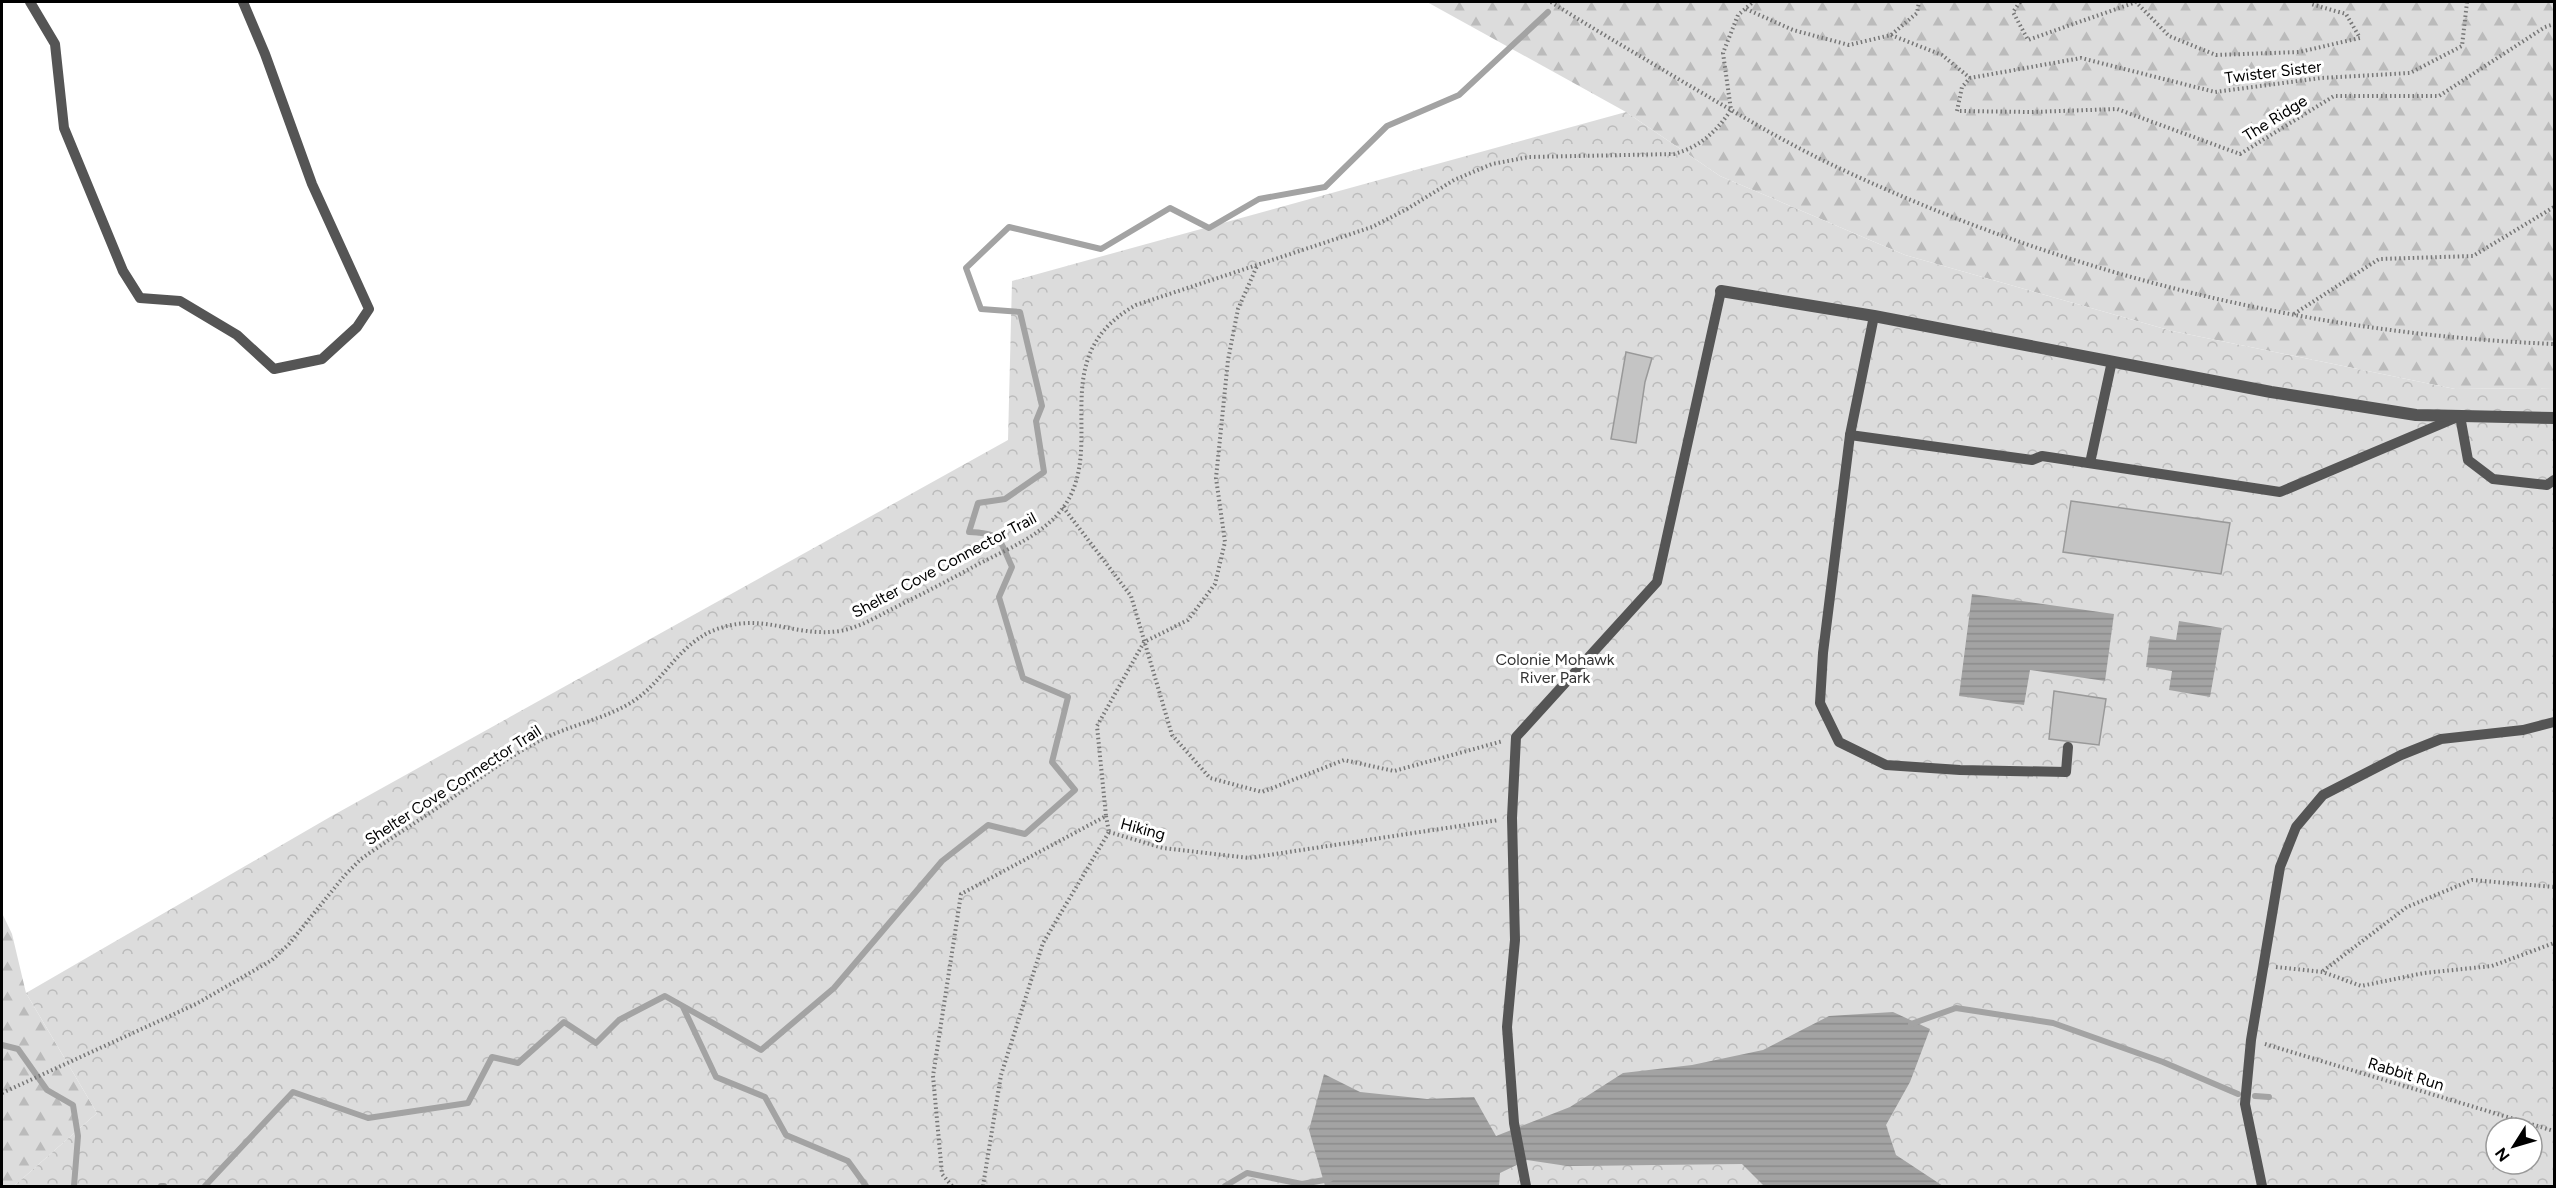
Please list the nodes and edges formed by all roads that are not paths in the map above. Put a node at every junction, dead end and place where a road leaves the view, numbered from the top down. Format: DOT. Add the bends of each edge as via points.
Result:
graph roads {
  1 [pos="30,2"];
  2 [pos="243,2"];
  3 [pos="1721,291"];
  4 [pos="1874,316"];
  5 [pos="2112,361"];
  6 [pos="2460,416"];
  7 [pos="2554,418"];
  8 [pos="1850,435"];
  9 [pos="2090,463"];
  10 [pos="2554,480"];
  11 [pos="2554,722"];
  12 [pos="2068,747"];
  13 [pos="1526,1186"];
  14 [pos="2262,1186"];
  1 -- 2 [label="lane" via="55,44 64,128 123,271 140,298 180,301 237,335 274,369 322,358 357,327 369,309 312,184"];
  3 -- 4 [label="street"];
  3 -- 13 [label="lane" via="1657,582 1516,737 1512,818 1515,940 1507,1027 1514,1123"];
  4 -- 5 [label="street"];
  4 -- 8 [label="lane"];
  5 -- 6 [label="street" via="2416,415"];
  5 -- 9 [label="lane"];
  6 -- 7 [label="street"];
  6 -- 9 [label="lane" via="2280,492"];
  6 -- 10 [label="lane" via="2468,460 2493,479 2547,485"];
  8 -- 9 [label="lane" via="2032,460 2042,456"];
  8 -- 12 [label="lane" via="1820,703 1839,742 1886,765 1960,770 2066,772"];
  11 -- 14 [label="lane" via="2523,730 2440,740 2366,771 2323,795 2296,827 2280,867 2251,1040 2246,1104"];
}
